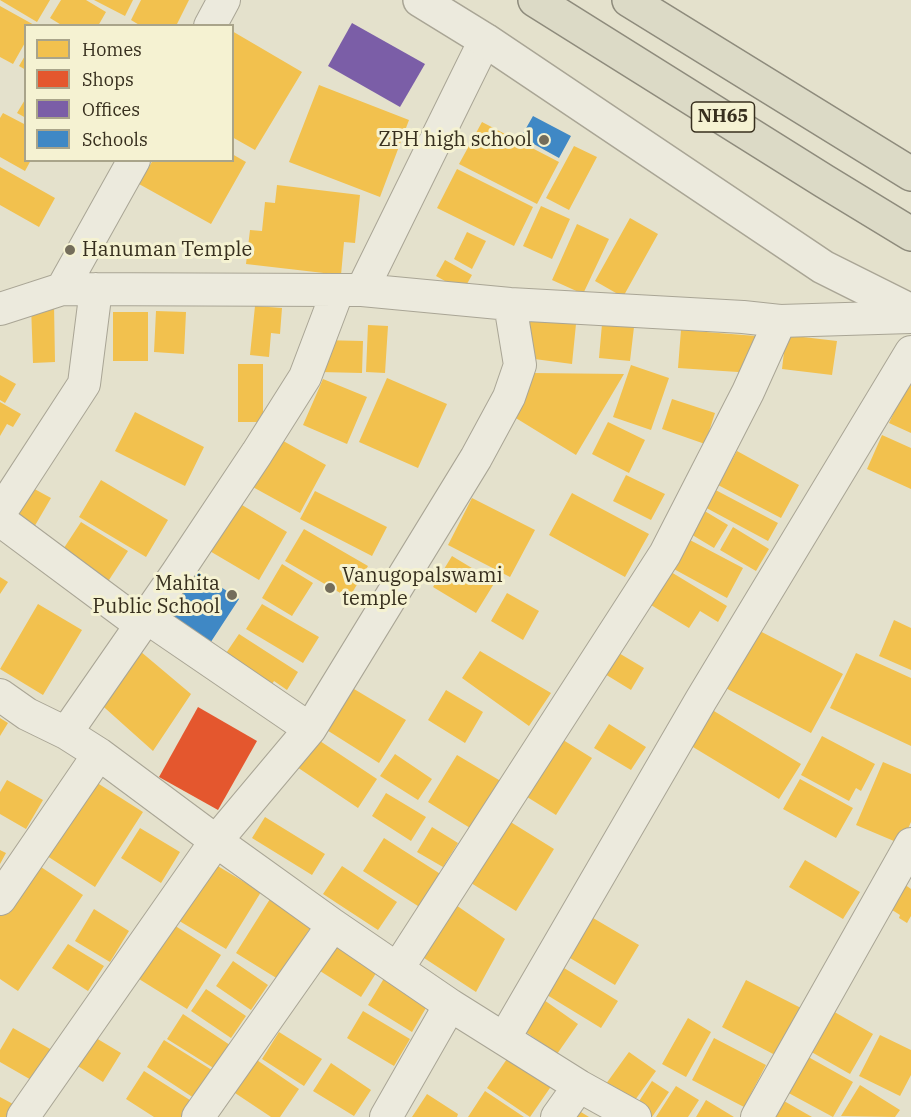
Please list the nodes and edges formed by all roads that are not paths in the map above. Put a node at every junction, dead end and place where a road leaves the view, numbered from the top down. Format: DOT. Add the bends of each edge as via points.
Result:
graph roads {
  1 [pos="224,0"];
  2 [pos="420,0"];
  3 [pos="535,0"];
  4 [pos="629,0"];
  5 [pos="211,24"];
  6 [pos="485,40"];
  7 [pos="133,162"];
  8 [pos="911,174"];
  9 [pos="911,234"];
  10 [pos="62,289"];
  11 [pos="96,289"];
  12 [pos="350,290"];
  13 [pos="510,304"];
  14 [pos="0,309"];
  15 [pos="911,311"];
  16 [pos="911,317"];
  17 [pos="780,321"];
  18 [pos="911,352"];
  19 [pos="0,513"];
  20 [pos="0,520"];
  21 [pos="143,621"];
  22 [pos="0,695"];
  23 [pos="310,729"];
  24 [pos="66,733"];
  25 [pos="99,754"];
  26 [pos="216,841"];
  27 [pos="911,844"];
  28 [pos="0,899"];
  29 [pos="333,924"];
  30 [pos="398,968"];
  31 [pos="450,1005"];
  32 [pos="504,1039"];
  33 [pos="579,1086"];
  34 [pos="23,1117"];
  35 [pos="198,1117"];
  36 [pos="386,1117"];
  37 [pos="557,1117"];
  38 [pos="635,1117"];
  39 [pos="758,1117"];
  1 -- 5 [label="street"];
  2 -- 6 [label="street"];
  3 -- 9 [label="highway, NH65"];
  4 -- 8 [label="highway, NH65"];
  6 -- 12 [label="street"];
  6 -- 15 [label="street" via="822,267"];
  7 -- 10 [label="street"];
  10 -- 11 [label="street"];
  10 -- 14 [label="street"];
  11 -- 12 [label="street"];
  11 -- 19 [label="street" via="84,384"];
  12 -- 13 [label="street"];
  12 -- 21 [label="street" via="305,377"];
  13 -- 17 [label="street"];
  13 -- 23 [label="street" via="520,365 509,397 476,458"];
  16 -- 17 [label="street"];
  17 -- 30 [label="street" via="665,554"];
  18 -- 32 [label="street" via="701,700"];
  20 -- 21 [label="street"];
  21 -- 23 [label="street"];
  21 -- 24 [label="street"];
  22 -- 24 [label="street"];
  23 -- 26 [label="street"];
  24 -- 25 [label="street"];
  25 -- 26 [label="street"];
  25 -- 28 [label="street"];
  26 -- 29 [label="street"];
  26 -- 34 [label="street"];
  27 -- 39 [label="street"];
  29 -- 30 [label="street"];
  29 -- 35 [label="street"];
  30 -- 31 [label="street"];
  31 -- 32 [label="street"];
  31 -- 36 [label="street"];
  32 -- 33 [label="street"];
  33 -- 37 [label="street"];
  33 -- 38 [label="street"];
}
